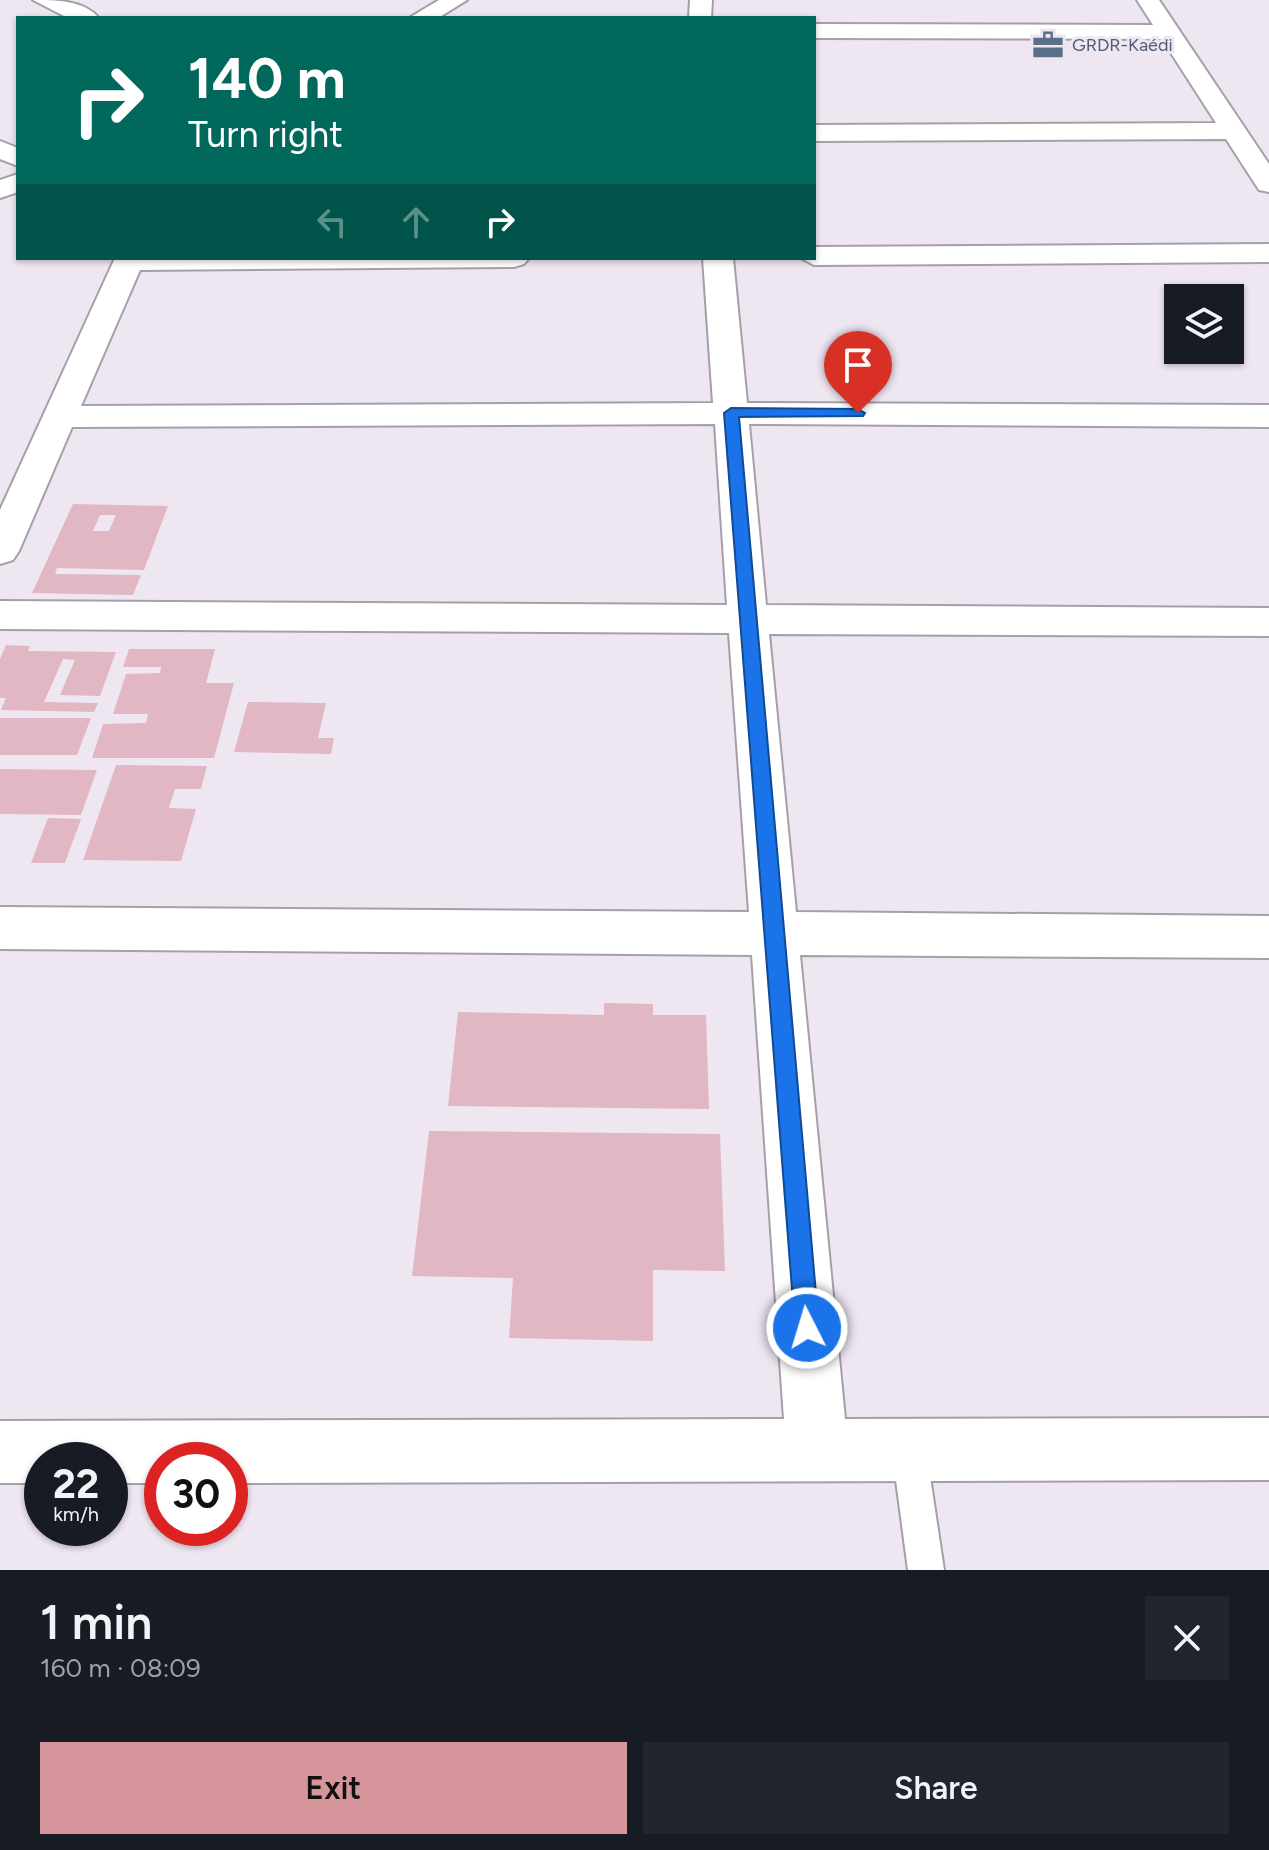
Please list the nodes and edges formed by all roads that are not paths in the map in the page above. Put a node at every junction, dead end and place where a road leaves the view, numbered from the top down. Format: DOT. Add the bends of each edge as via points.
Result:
graph roads {
  1 [pos="44,0"];
  2 [pos="456,0"];
  3 [pos="1148,0"];
  4 [pos="83,16"];
  5 [pos="424,16"];
  6 [pos="816,31"];
  7 [pos="1170,32"];
  8 [pos="1234,131"];
  9 [pos="816,133"];
  10 [pos="1259,154"];
  11 [pos="1269,184"];
  12 [pos="1269,253"];
  13 [pos="816,256"];
  14 [pos="130,260"];
  15 [pos="718,260"];
  16 [pos="731,413"];
  17 [pos="1269,416"];
  18 [pos="60,417"];
  19 [pos="0,551"];
  20 [pos="0,615"];
  21 [pos="749,619"];
  22 [pos="1269,622"];
  23 [pos="0,928"];
  24 [pos="775,933"];
  25 [pos="1269,937"];
  26 [pos="909,1449"];
  27 [pos="1269,1449"];
  28 [pos="817,1450"];
  29 [pos="0,1452"];
  30 [pos="926,1570"];
  1 -- 4 [label="street"];
  2 -- 5 [label="street"];
  3 -- 7 [label="street"];
  6 -- 7 [label="street"];
  7 -- 8 [label="street"];
  8 -- 9 [label="street"];
  8 -- 10 [label="street"];
  10 -- 11 [label="street"];
  12 -- 13 [label="street"];
  14 -- 18 [label="street"];
  15 -- 16 [label="street"];
  16 -- 17 [label="street"];
  16 -- 18 [label="street"];
  16 -- 21 [label="street"];
  18 -- 19 [label="street"];
  20 -- 21 [label="street"];
  21 -- 22 [label="street"];
  21 -- 24 [label="street"];
  23 -- 24 [label="street"];
  24 -- 25 [label="street"];
  24 -- 28 [label="street"];
  26 -- 27 [label="street"];
  26 -- 28 [label="street"];
  26 -- 30 [label="lane"];
  28 -- 29 [label="street"];
}
